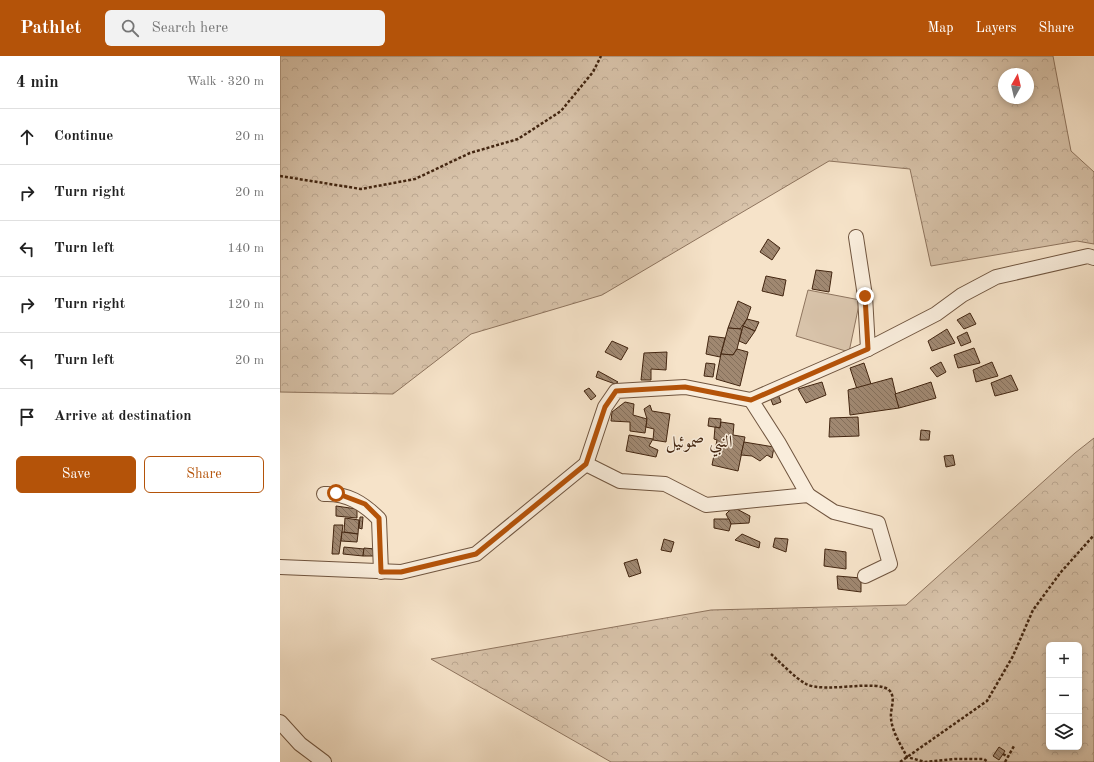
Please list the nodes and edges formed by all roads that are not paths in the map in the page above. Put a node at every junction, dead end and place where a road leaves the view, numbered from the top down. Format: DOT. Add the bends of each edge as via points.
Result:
graph roads {
  1 [pos="856,237"];
  2 [pos="1094,258"];
  3 [pos="868,349"];
  4 [pos="751,400"];
  5 [pos="586,464"];
  6 [pos="324,494"];
  7 [pos="808,495"];
  8 [pos="280,567"];
  9 [pos="381,572"];
  10 [pos="865,576"];
  11 [pos="280,722"];
  12 [pos="324,762"];
  1 -- 3 [label="street" via="865,296"];
  2 -- 3 [label="street" via="1088,256 996,277 962,294 936,314"];
  3 -- 4 [label="street"];
  4 -- 5 [label="street" via="685,387 616,391 605,407"];
  4 -- 7 [label="street"];
  5 -- 7 [label="street" via="620,481 665,484 706,505"];
  5 -- 9 [label="street" via="476,554 401,572"];
  6 -- 9 [label="street" via="336,493 365,504 379,518"];
  7 -- 10 [label="street" via="834,512 878,523 890,564"];
  8 -- 9 [label="street"];
  11 -- 12 [label="street" via="300,744"];
}
